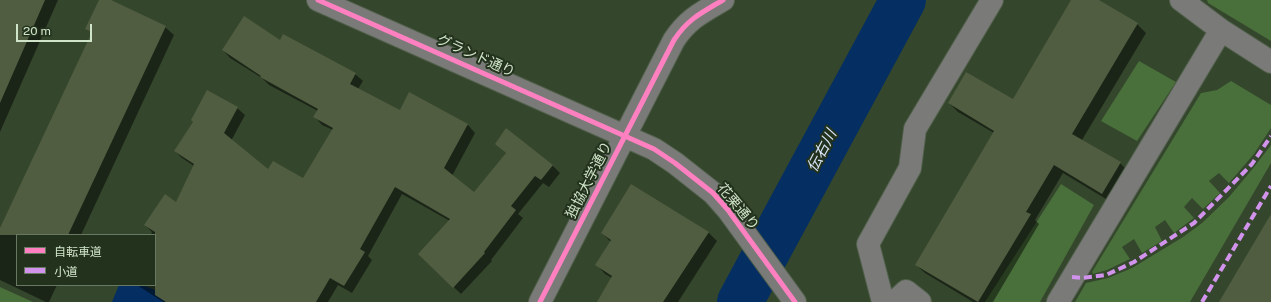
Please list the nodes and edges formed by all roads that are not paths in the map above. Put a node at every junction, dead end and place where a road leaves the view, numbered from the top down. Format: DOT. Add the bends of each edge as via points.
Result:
graph roads {
  1 [pos="318,0"];
  2 [pos="723,0"];
  3 [pos="992,0"];
  4 [pos="1181,0"];
  5 [pos="1221,30"];
  6 [pos="1271,62"];
  7 [pos="624,135"];
  8 [pos="540,302"];
  9 [pos="795,302"];
  10 [pos="883,302"];
  11 [pos="894,302"];
  12 [pos="920,302"];
  13 [pos="1058,302"];
  1 -- 7 [label="street, グランド通り"];
  2 -- 7 [label="street, 独協大学通り" via="693,18 682,28"];
  3 -- 10 [label="street" via="915,129 910,168 868,244"];
  4 -- 5 [label="street"];
  5 -- 6 [label="street"];
  5 -- 13 [label="street"];
  7 -- 8 [label="street, 独協大学通り"];
  7 -- 9 [label="street, 花栗通り" via="675,162 713,193"];
  11 -- 12 [label="street" via="906,292"];
}
